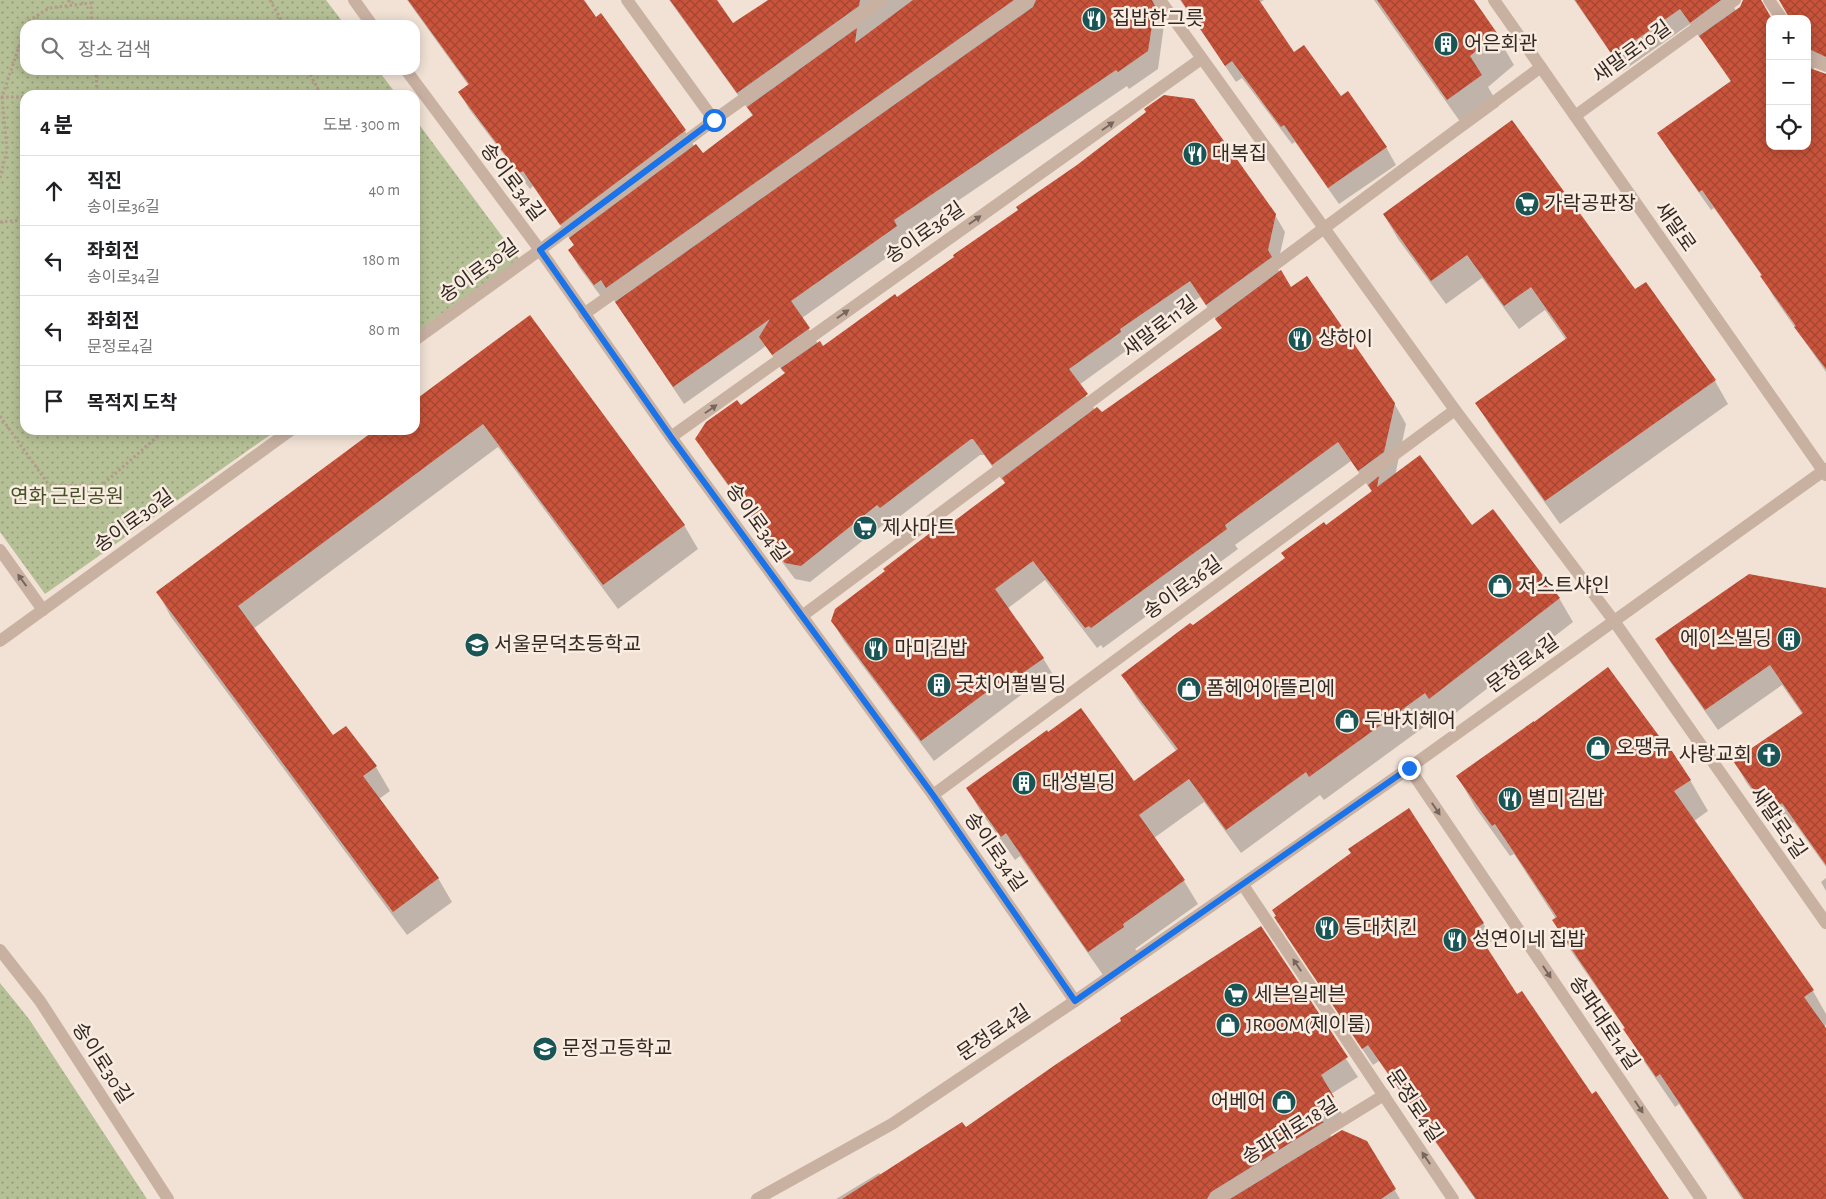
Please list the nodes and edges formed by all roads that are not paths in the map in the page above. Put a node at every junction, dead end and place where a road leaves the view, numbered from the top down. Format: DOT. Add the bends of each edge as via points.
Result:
graph roads {
  1 [pos="354,0"];
  2 [pos="627,0"];
  3 [pos="882,0"];
  4 [pos="1028,0"];
  5 [pos="1160,0"];
  6 [pos="1494,0"];
  7 [pos="1735,0"];
  8 [pos="1769,0"];
  9 [pos="1779,15"];
  10 [pos="368,20"];
  11 [pos="1201,59"];
  12 [pos="1811,60"];
  13 [pos="1826,66"];
  14 [pos="1541,67"];
  15 [pos="410,75"];
  16 [pos="1575,116"];
  17 [pos="714,120"];
  18 [pos="1324,229"];
  19 [pos="540,250"];
  20 [pos="584,314"];
  21 [pos="420,336"];
  22 [pos="1455,410"];
  23 [pos="284,435"];
  24 [pos="671,437"];
  25 [pos="1825,472"];
  26 [pos="0,550"];
  27 [pos="43,610"];
  28 [pos="802,616"];
  29 [pos="1614,621"];
  30 [pos="0,642"];
  31 [pos="1409,768"];
  32 [pos="933,795"];
  33 [pos="1243,885"];
  34 [pos="1826,923"];
  35 [pos="0,950"];
  36 [pos="1075,1001"];
  37 [pos="1384,1094"];
  38 [pos="168,1199"];
  39 [pos="757,1199"];
  40 [pos="1215,1199"];
  41 [pos="1453,1199"];
  42 [pos="1701,1199"];
  1 -- 10 [label="street"];
  2 -- 17 [label="street"];
  3 -- 17 [label="street"];
  4 -- 20 [label="street"];
  5 -- 11 [label="street"];
  6 -- 14 [label="street, 새말로"];
  7 -- 16 [label="street, 새말로10길"];
  8 -- 9 [label="street"];
  11 -- 18 [label="street"];
  24 -- 11 [label="street, 송이로36길, one-way"];
  12 -- 13 [label="street"];
  14 -- 16 [label="street, 새말로"];
  14 -- 18 [label="street, 새말로11길"];
  15 -- 19 [label="street, 송이로34길"];
  16 -- 25 [label="street, 새말로"];
  17 -- 19 [label="street"];
  18 -- 22 [label="street"];
  18 -- 28 [label="street, 새말로11길"];
  19 -- 20 [label="street, 송이로34길"];
  19 -- 21 [label="street, 송이로30길"];
  20 -- 24 [label="street, 송이로34길"];
  22 -- 29 [label="street"];
  22 -- 32 [label="street, 송이로36길"];
  23 -- 27 [label="street, 송이로30길"];
  24 -- 28 [label="street, 송이로34길"];
  25 -- 29 [label="street, 문정로4길"];
  27 -- 26 [label="street, one-way"];
  27 -- 30 [label="street, 송이로30길"];
  28 -- 32 [label="street, 송이로34길"];
  29 -- 31 [label="street, 문정로4길"];
  29 -- 34 [label="street, 새말로5길"];
  31 -- 33 [label="street, 문정로4길"];
  31 -- 42 [label="street, 송파대로14길, one-way"];
  32 -- 36 [label="street, 송이로34길"];
  33 -- 36 [label="street, 문정로4길"];
  37 -- 33 [label="street, 문정로4길, one-way"];
  35 -- 38 [label="street, 송이로30길" via="40,1002"];
  36 -- 39 [label="street, 문정로4길" via="892,1124"];
  37 -- 40 [label="street, 송파대로18길"];
  41 -- 37 [label="street, 문정로4길, one-way"];
}
